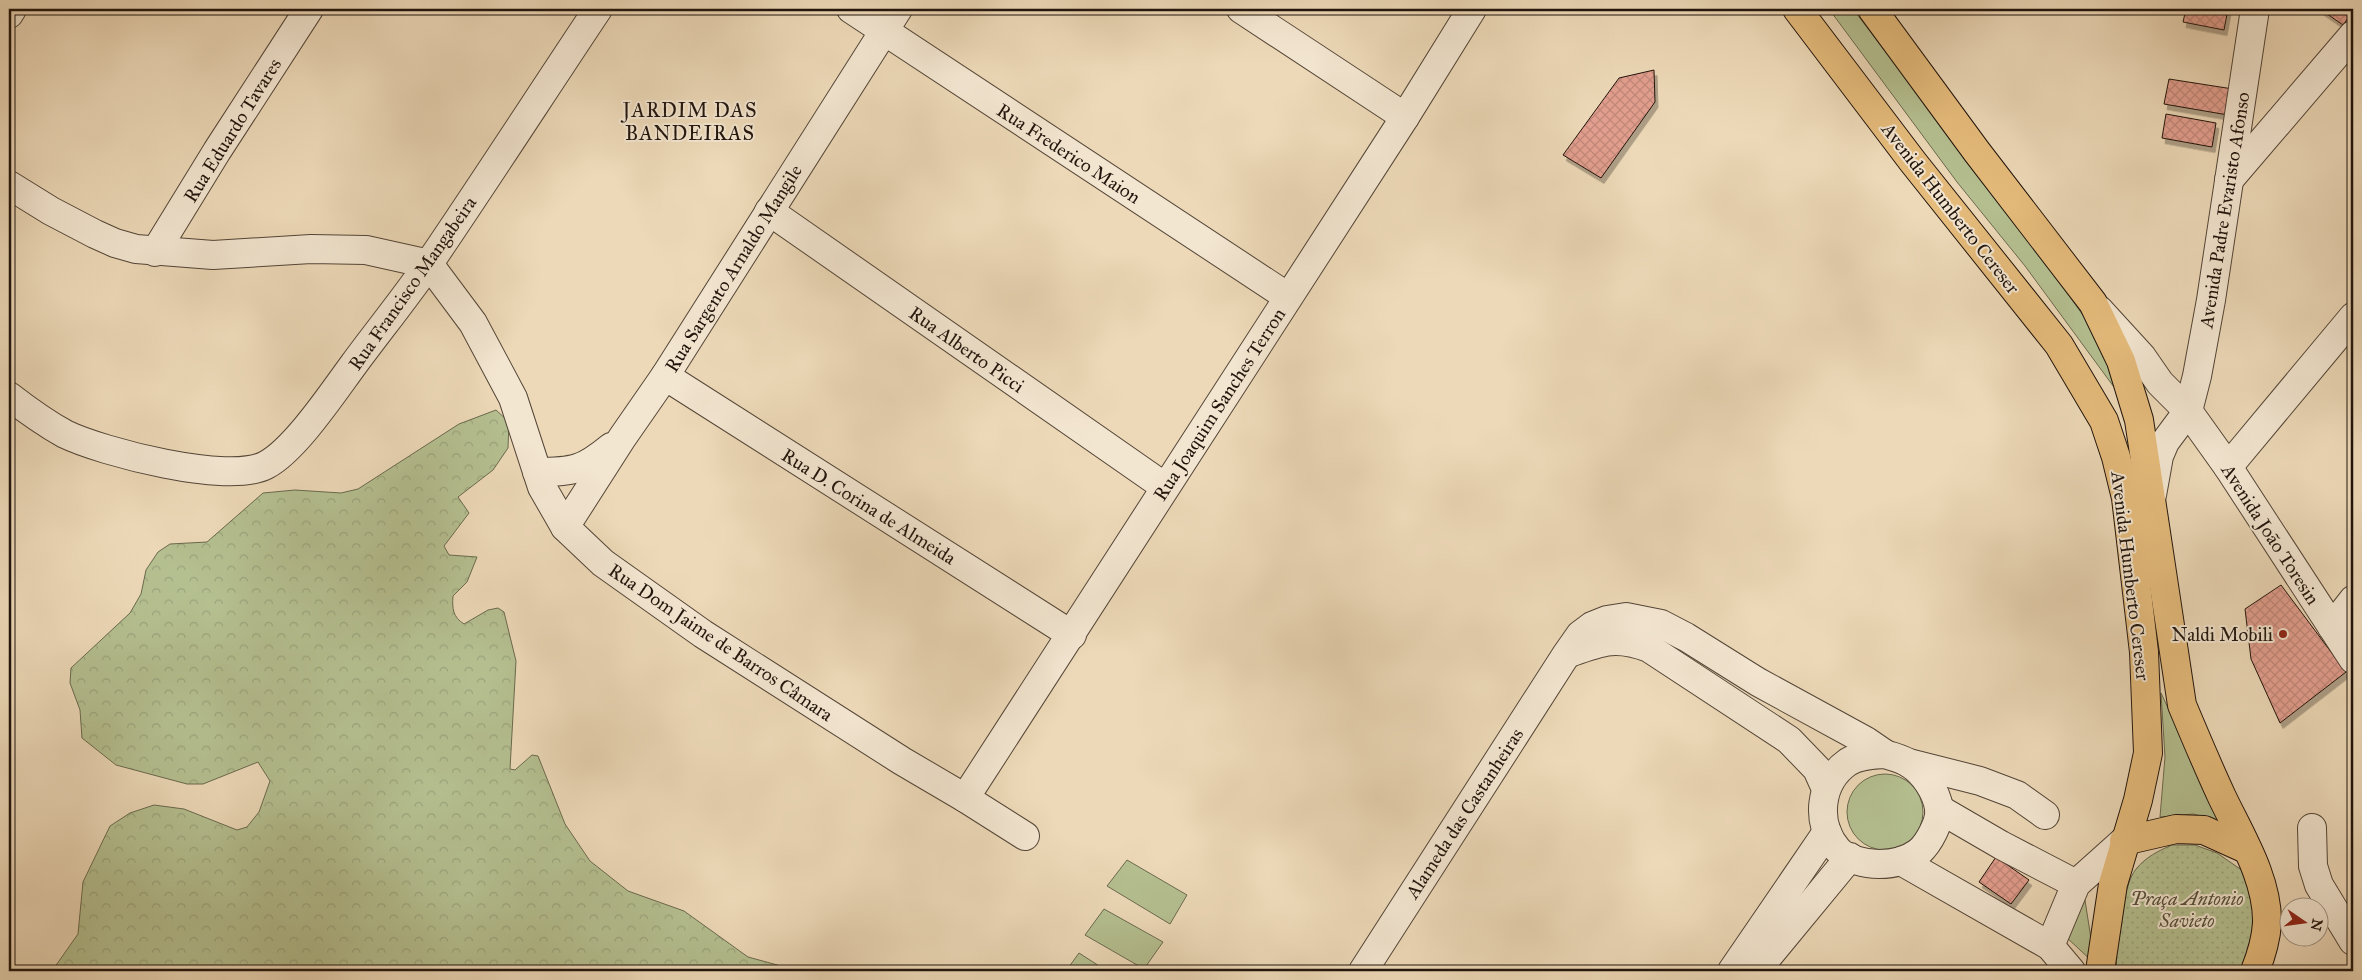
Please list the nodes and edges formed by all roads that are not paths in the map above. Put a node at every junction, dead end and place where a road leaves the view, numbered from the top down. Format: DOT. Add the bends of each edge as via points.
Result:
graph roads {
  1 [pos="12,9"];
  2 [pos="309,9"];
  3 [pos="598,9"];
  4 [pos="851,9"];
  5 [pos="1241,9"];
  6 [pos="1472,9"];
  7 [pos="1797,9"];
  8 [pos="1872,9"];
  9 [pos="2255,9"];
  10 [pos="9,14"];
  11 [pos="891,20"];
  12 [pos="2353,36"];
  13 [pos="1405,117"];
  14 [pos="2229,180"];
  15 [pos="9,185"];
  16 [pos="769,211"];
  17 [pos="155,252"];
  18 [pos="428,264"];
  19 [pos="1288,297"];
  20 [pos="2093,303"];
  21 [pos="2353,317"];
  22 [pos="665,376"];
  23 [pos="9,396"];
  24 [pos="2188,411"];
  25 [pos="622,438"];
  26 [pos="2228,467"];
  27 [pos="537,472"];
  28 [pos="1165,487"];
  29 [pos="2151,501"];
  30 [pos="566,527"];
  31 [pos="2353,600"];
  32 [pos="2332,627"];
  33 [pos="1072,635"];
  34 [pos="1566,655"];
  35 [pos="2353,659"];
  36 [pos="1897,759"];
  37 [pos="1826,789"];
  38 [pos="966,798"];
  39 [pos="1939,809"];
  40 [pos="2046,815"];
  41 [pos="2312,828"];
  42 [pos="1827,832"];
  43 [pos="1025,836"];
  44 [pos="2124,841"];
  45 [pos="2246,849"];
  46 [pos="1850,857"];
  47 [pos="1901,861"];
  48 [pos="2076,884"];
  49 [pos="2353,941"];
  50 [pos="2050,946"];
  51 [pos="1363,971"];
  52 [pos="1732,971"];
  53 [pos="1756,971"];
  54 [pos="2070,971"];
  55 [pos="2100,971"];
  56 [pos="2255,971"];
  1 -- 10 [label="street"];
  2 -- 17 [label="street, Rua Eduardo Tavares"];
  3 -- 18 [label="street, Rua Francisco Mangabeira"];
  4 -- 11 [label="street, Rua Frederico Maion"];
  5 -- 13 [label="street"];
  6 -- 13 [label="street, Rua Joaquim Sanches Terron"];
  7 -- 44 [label="main road, Avenida Humberto Cereser" via="1913,162 2059,345 2104,421 2126,498 2144,652 2147,708 2148,753 2144,779"];
  8 -- 20 [label="main road, Avenida Humberto Cereser"];
  9 -- 14 [label="street, Avenida Padre Evaristo Afonso"];
  11 -- 16 [label="street, Rua Sargento Arnaldo Mangile"];
  11 -- 19 [label="street, Rua Frederico Maion"];
  12 -- 14 [label="street"];
  13 -- 19 [label="street, Rua Joaquim Sanches Terron"];
  14 -- 24 [label="street, Avenida Padre Evaristo Afonso" via="2211,300"];
  15 -- 17 [label="street" via="50,211 115,243"];
  16 -- 22 [label="street, Rua Sargento Arnaldo Mangile"];
  16 -- 28 [label="street, Rua Alberto Picci"];
  17 -- 18 [label="street" via="214,255 311,249 366,250"];
  18 -- 23 [label="street, Rua Francisco Mangabeira" via="318,413 286,449 267,465 249,472 171,464 105,448 67,434 38,418"];
  18 -- 27 [label="street, Rua Dom Jaime de Barros Câmara" via="473,323 513,398"];
  19 -- 28 [label="street, Rua Joaquim Sanches Terron"];
  20 -- 24 [label="street, Avenida João Toresin" via="2142,357 2160,383"];
  20 -- 29 [label="main road, Avenida Humberto Cereser" via="2121,361 2139,420"];
  21 -- 26 [label="street"];
  22 -- 25 [label="street, Rua Sargento Arnaldo Mangile"];
  22 -- 33 [label="street, Rua D. Corina de Almeida"];
  24 -- 26 [label="street, Avenida João Toresin"];
  24 -- 29 [label="street" via="2165,442 2159,456"];
  25 -- 27 [label="street" via="581,468"];
  25 -- 30 [label="street, Rua Sargento Arnaldo Mangile"];
  26 -- 32 [label="street, Avenida João Toresin"];
  27 -- 30 [label="street, Rua Dom Jaime de Barros Câmara" via="545,493"];
  28 -- 33 [label="street, Rua Joaquim Sanches Terron"];
  29 -- 45 [label="main road, Avenida Humberto Cereser" via="2182,705"];
  30 -- 38 [label="street, Rua Dom Jaime de Barros Câmara" via="603,563 703,634"];
  31 -- 32 [label="street"];
  32 -- 35 [label="street, Avenida João Toresin"];
  33 -- 38 [label="street, Rua Joaquim Sanches Terron"];
  34 -- 36 [label="street, Alameda das Castanheiras" via="1580,635 1608,620 1626,617 1661,624"];
  34 -- 37 [label="street" via="1605,640 1634,642 1649,648 1789,740 1817,769"];
  34 -- 51 [label="street, Alameda das Castanheiras"];
  36 -- 37 [label="street" via="1867,755 1849,761 1835,773"];
  36 -- 39 [label="street" via="1924,776"];
  36 -- 40 [label="street" via="1980,781 2017,795"];
  37 -- 42 [label="street" via="1822,811"];
  38 -- 43 [label="street, Rua Dom Jaime de Barros Câmara"];
  39 -- 47 [label="street" via="1936,828 1926,843 1920,851"];
  39 -- 48 [label="street"];
  41 -- 49 [label="street" via="2313,866 2319,885"];
  42 -- 46 [label="street" via="1838,851"];
  42 -- 52 [label="street"];
  44 -- 45 [label="main road" via="2176,829 2204,830"];
  44 -- 48 [label="street"];
  44 -- 55 [label="main road, Avenida Humberto Cereser" via="2112,884"];
  45 -- 56 [label="main road, Avenida Humberto Cereser" via="2258,875 2267,922"];
  46 -- 47 [label="street" via="1875,864"];
  46 -- 53 [label="street"];
  47 -- 50 [label="street"];
  48 -- 50 [label="street"];
  50 -- 54 [label="street"];
}
